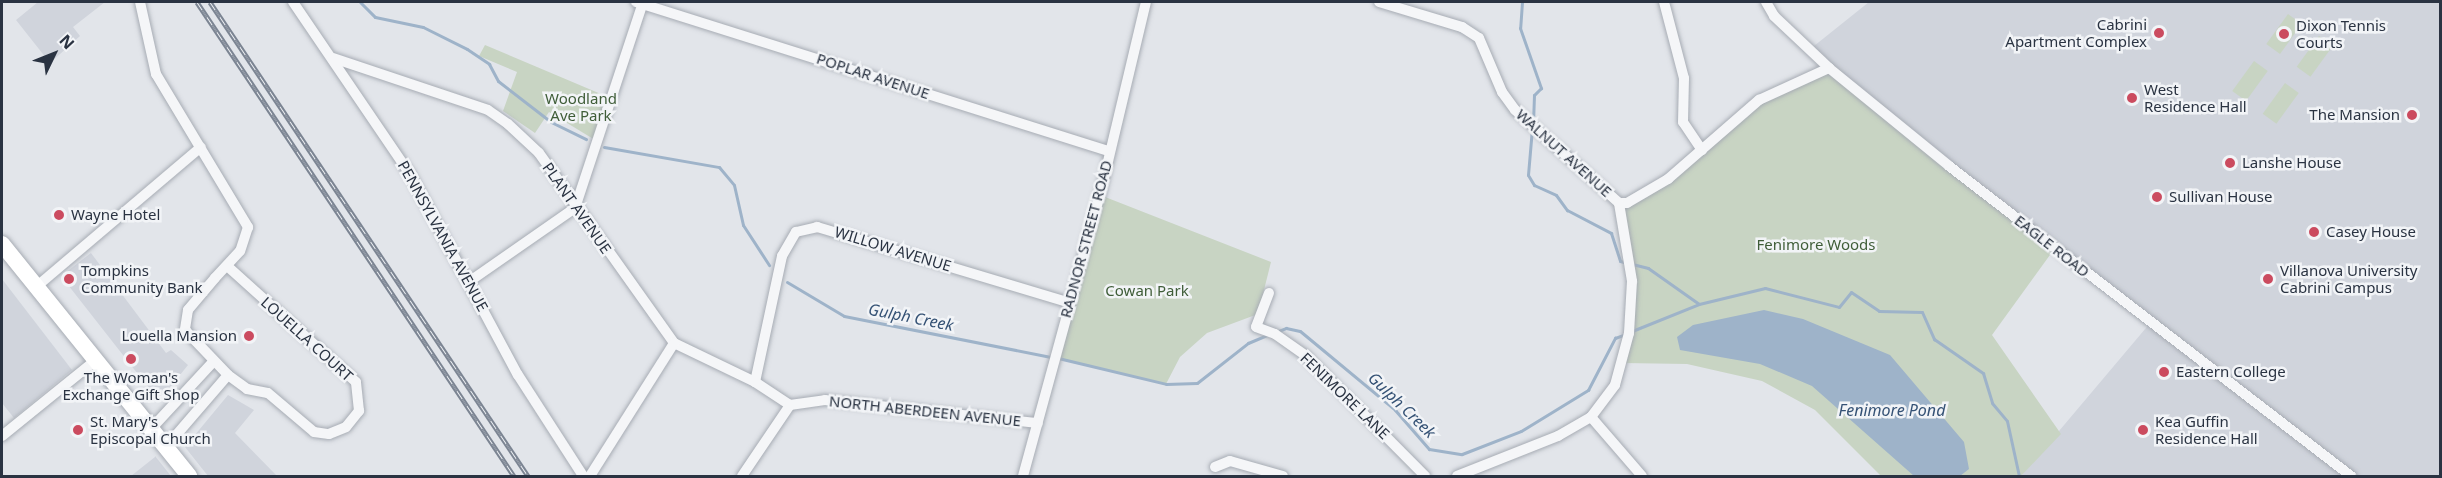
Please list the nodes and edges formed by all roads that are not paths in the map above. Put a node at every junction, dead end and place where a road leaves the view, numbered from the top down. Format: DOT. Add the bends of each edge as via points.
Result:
graph roads {
  1 [pos="140,2"];
  2 [pos="293,2"];
  3 [pos="641,2"];
  4 [pos="1146,2"];
  5 [pos="1379,2"];
  6 [pos="1664,2"];
  7 [pos="1766,2"];
  8 [pos="333,58"];
  9 [pos="1829,68"];
  10 [pos="201,147"];
  11 [pos="1702,150"];
  12 [pos="1109,151"];
  13 [pos="1619,203"];
  14 [pos="575,208"];
  15 [pos="2,243"];
  16 [pos="227,266"];
  17 [pos="470,281"];
  18 [pos="36,286"];
  19 [pos="1269,292"];
  20 [pos="1070,303"];
  21 [pos="674,343"];
  22 [pos="96,360"];
  23 [pos="213,362"];
  24 [pos="228,375"];
  25 [pos="755,382"];
  26 [pos="790,405"];
  27 [pos="1591,417"];
  28 [pos="1038,423"];
  29 [pos="150,430"];
  30 [pos="2,436"];
  31 [pos="165,448"];
  32 [pos="1215,467"];
  33 [pos="189,477"];
  34 [pos="583,477"];
  35 [pos="590,477"];
  36 [pos="742,477"];
  37 [pos="1023,477"];
  38 [pos="1283,477"];
  39 [pos="1425,477"];
  40 [pos="1457,477"];
  41 [pos="1642,477"];
  42 [pos="2351,477"];
  1 -- 10 [label="street, LOUELLA COURT" via="156,74"];
  2 -- 8 [label="street, PENNSYLVANIA AVENUE"];
  3 -- 12 [label="street, POPLAR AVENUE"];
  3 -- 14 [label="street"];
  4 -- 12 [label="street, RADNOR STREET ROAD"];
  5 -- 13 [label="street, WALNUT AVENUE" via="1462,27 1479,38 1502,92 1515,110"];
  6 -- 11 [label="street" via="1684,78 1683,122"];
  7 -- 9 [label="street, EAGLE ROAD" via="1774,16"];
  8 -- 14 [label="street, PLANT AVENUE" via="488,110 539,153"];
  8 -- 17 [label="street, PENNSYLVANIA AVENUE" via="410,174"];
  9 -- 11 [label="street" via="1759,100"];
  9 -- 42 [label="street, EAGLE ROAD"];
  10 -- 16 [label="street, LOUELLA COURT" via="248,227 245,244"];
  10 -- 18 [label="street"];
  11 -- 13 [label="street" via="1668,179 1627,203"];
  12 -- 20 [label="street, RADNOR STREET ROAD"];
  13 -- 27 [label="street" via="1632,281 1629,333 1615,385"];
  14 -- 17 [label="street"];
  14 -- 21 [label="street, PLANT AVENUE"];
  15 -- 18 [label="highway"];
  16 -- 23 [label="street, LOUELLA COURT" via="184,320 187,335"];
  16 -- 24 [label="street, LOUELLA COURT" via="350,375 359,391 359,411 341,430 318,433 268,393 247,388"];
  17 -- 34 [label="street, PENNSYLVANIA AVENUE" via="518,375"];
  18 -- 22 [label="highway"];
  19 -- 39 [label="street, FENIMORE LANE" via="1256,327 1275,334 1306,356"];
  20 -- 25 [label="street, WILLOW AVENUE" via="817,226 796,232 782,256"];
  20 -- 28 [label="street, RADNOR STREET ROAD"];
  21 -- 25 [label="street, PLANT AVENUE"];
  21 -- 35 [label="street"];
  22 -- 29 [label="highway"];
  22 -- 30 [label="street"];
  23 -- 24 [label="street, LOUELLA COURT"];
  23 -- 29 [label="street"];
  24 -- 31 [label="street"];
  25 -- 26 [label="street, PLANT AVENUE"];
  26 -- 28 [label="street, NORTH ABERDEEN AVENUE" via="825,400"];
  26 -- 36 [label="street"];
  27 -- 40 [label="street" via="1558,436"];
  27 -- 41 [label="street"];
  28 -- 37 [label="street, RADNOR STREET ROAD"];
  29 -- 31 [label="highway"];
  31 -- 33 [label="highway"];
  32 -- 38 [label="street" via="1230,461"];
}
